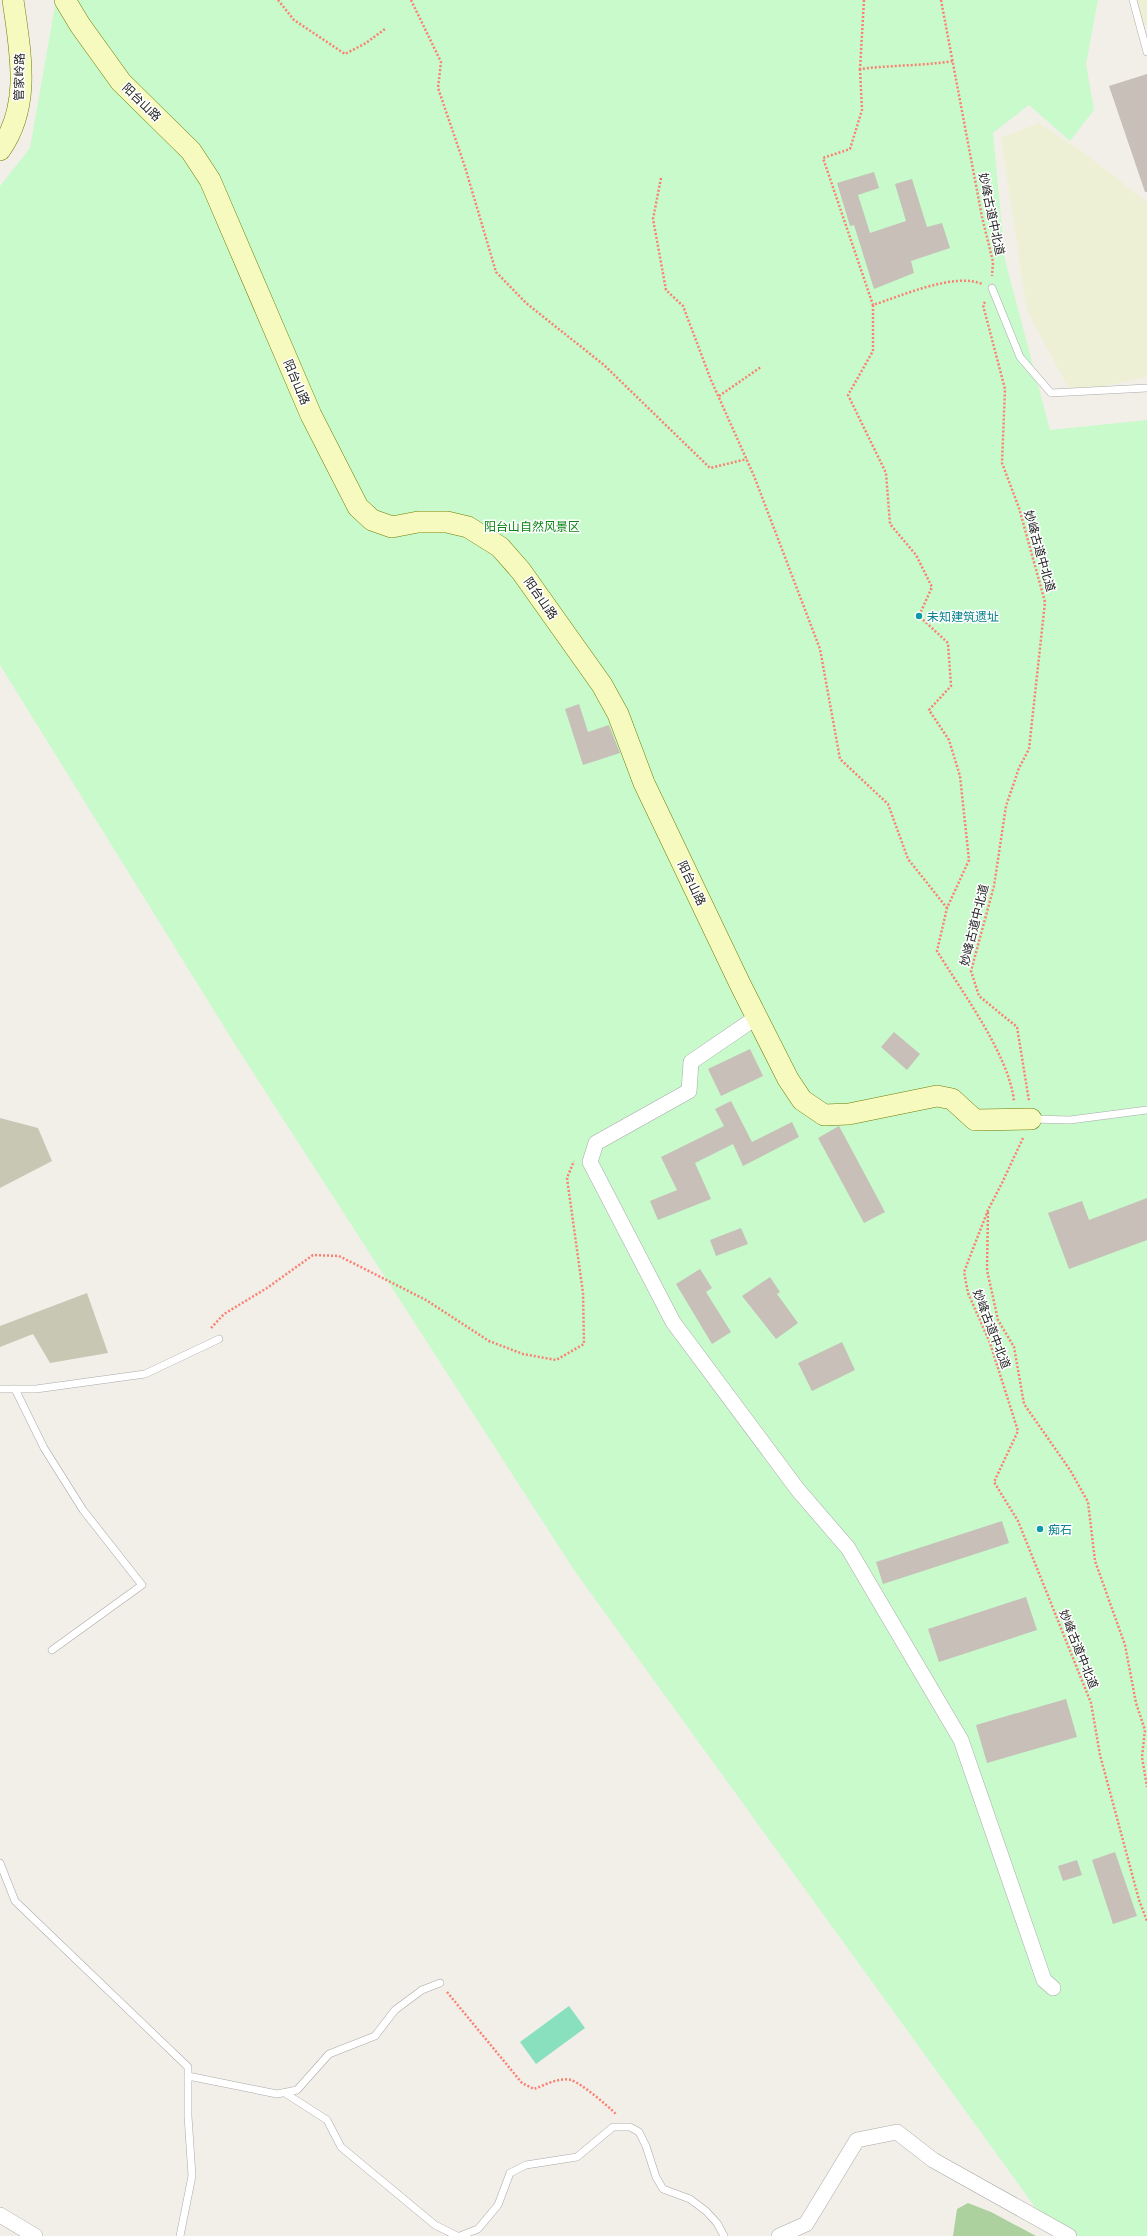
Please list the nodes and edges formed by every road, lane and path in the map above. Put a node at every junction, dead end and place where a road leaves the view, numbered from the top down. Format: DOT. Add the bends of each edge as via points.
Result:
graph roads {
  1 [pos="13,0"];
  2 [pos="65,0"];
  3 [pos="278,0"];
  4 [pos="411,0"];
  5 [pos="864,0"];
  6 [pos="942,0"];
  7 [pos="1133,0"];
  8 [pos="385,30"];
  9 [pos="1147,52"];
  10 [pos="953,61"];
  11 [pos="860,69"];
  12 [pos="0,150"];
  13 [pos="661,178"];
  14 [pos="992,288"];
  15 [pos="873,305"];
  16 [pos="761,367"];
  17 [pos="1147,388"];
  18 [pos="719,396"];
  19 [pos="747,459"];
  20 [pos="948,908"];
  21 [pos="757,1017"];
  22 [pos="1147,1110"];
  23 [pos="1024,1119"];
  24 [pos="596,1143"];
  25 [pos="988,1210"];
  26 [pos="219,1339"];
  27 [pos="198,1349"];
  28 [pos="0,1389"];
  29 [pos="15,1389"];
  30 [pos="52,1650"];
  31 [pos="1147,1787"];
  32 [pos="0,1863"];
  33 [pos="1147,1921"];
  34 [pos="440,1983"];
  35 [pos="1053,1988"];
  36 [pos="188,2076"];
  37 [pos="284,2093"];
  38 [pos="630,2127"];
  39 [pos="0,2215"];
  40 [pos="35,2236"];
  41 [pos="180,2236"];
  42 [pos="459,2236"];
  43 [pos="724,2236"];
  44 [pos="779,2236"];
  45 [pos="1069,2236"];
  1 -- 12 [label="street, 管家岭路" via="22,61 21,101 7,140"];
  2 -- 21 [label="street, 阳台山路" via="121,82 191,151 210,180 311,415 358,507 372,520 392,527 418,522 447,522 468,528 500,547 521,571 602,684 618,714 644,783"];
  3 -- 8 [label="path" via="294,20 345,54"];
  4 -- 19 [label="path" via="442,62 438,88 465,167 496,272 526,303 604,365 710,468"];
  5 -- 11 [label="path"];
  6 -- 10 [label="path, 妙峰古道中北道"];
  7 -- 9 [label="lane"];
  10 -- 11 [label="path" via="932,65"];
  10 -- 14 [label="path, 妙峰古道中北道" via="982,217 993,262"];
  11 -- 15 [label="path" via="862,110 850,149 823,158"];
  13 -- 18 [label="path" via="653,219 666,290 683,306"];
  14 -- 15 [label="path" via="973,280 954,280"];
  14 -- 17 [label="lane" via="1020,356 1051,393"];
  14 -- 23 [label="path, 妙峰古道中北道" via="983,305 1005,389 1002,463 1019,508 1045,602 1029,749 1019,768 1006,806 994,886 971,971 979,996 1017,1027 1024,1064"];
  15 -- 20 [label="path" via="874,351 848,395 886,473 890,524 916,555 932,587 919,616 948,643 951,686 929,710 949,740 960,776 969,860"];
  16 -- 18 [label="path"];
  18 -- 19 [label="path"];
  19 -- 20 [label="path" via="820,649 840,759 888,804 908,859"];
  20 -- 23 [label="path" via="937,952 995,1045"];
  21 -- 23 [label="street, 阳台山路" via="788,1079 802,1100 824,1115 849,1114 937,1096 952,1099 975,1120"];
  21 -- 24 [label="street" via="691,1062 689,1091"];
  22 -- 23 [label="lane" via="1070,1120"];
  23 -- 25 [label="path, 妙峰古道中北道" via="1002,1183"];
  24 -- 27 [label="path" via="577,1154 567,1178 583,1292 584,1344 556,1360 523,1354 489,1340 426,1300 339,1256 313,1255 267,1288 224,1314 208,1331"];
  24 -- 35 [label="street" via="590,1162 673,1322 798,1490 848,1548 961,1740 1044,1980"];
  25 -- 31 [label="path" via="987,1270 998,1320 1014,1347 1024,1404 1070,1470 1088,1502 1095,1561 1125,1645 1136,1703 1145,1730 1142,1757"];
  25 -- 33 [label="path, 妙峰古道中北道" via="964,1272 968,1294 990,1343 1018,1431 994,1482 1018,1521 1091,1703 1100,1755"];
  26 -- 27 [label="lane"];
  27 -- 29 [label="lane" via="145,1374 36,1389"];
  28 -- 29 [label="lane"];
  29 -- 30 [label="lane" via="44,1448 83,1510 142,1585"];
  32 -- 36 [label="lane" via="15,1901 188,2067"];
  34 -- 37 [label="lane" via="422,1990 395,2010 375,2036 329,2054 297,2090"];
  34 -- 38 [label="path" via="522,2083 534,2089 558,2081 571,2080 606,2104"];
  36 -- 37 [label="lane" via="277,2094"];
  36 -- 41 [label="lane" via="192,2176"];
  37 -- 42 [label="lane" via="327,2120 341,2147 435,2224"];
  38 -- 42 [label="lane" via="613,2127 577,2157 526,2164 510,2173 498,2204 478,2229"];
  38 -- 43 [label="lane" via="639,2132 663,2189 690,2199 706,2211"];
  39 -- 40 [label="street"];
  44 -- 45 [label="street" via="806,2224 857,2140 897,2132 933,2160"];
}
